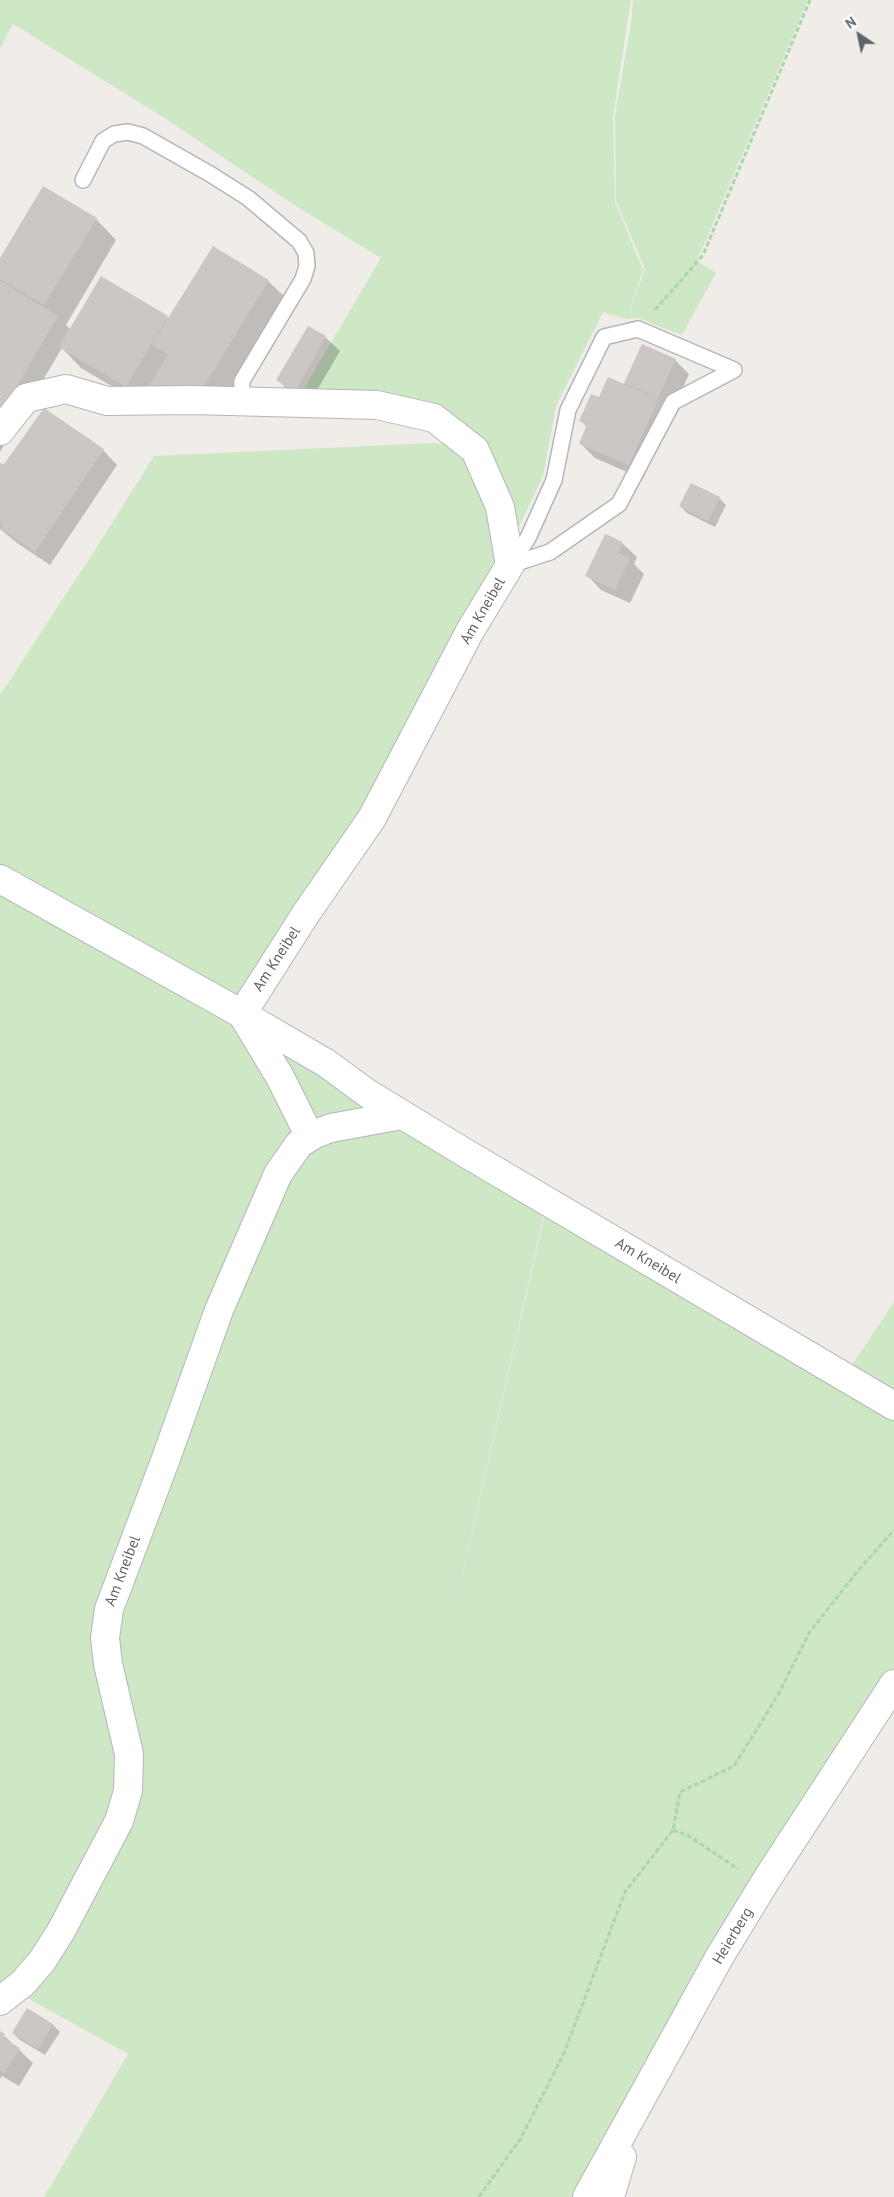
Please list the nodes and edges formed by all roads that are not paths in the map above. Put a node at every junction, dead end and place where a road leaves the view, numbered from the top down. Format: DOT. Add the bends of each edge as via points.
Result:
graph roads {
  1 [pos="83,180"];
  2 [pos="241,401"];
  3 [pos="0,431"];
  4 [pos="510,564"];
  5 [pos="0,879"];
  6 [pos="242,1014"];
  7 [pos="402,1115"];
  8 [pos="310,1137"];
  9 [pos="894,1406"];
  10 [pos="894,1684"];
  11 [pos="0,2001"];
  12 [pos="645,2094"];
  13 [pos="587,2197"];
  14 [pos="610,2197"];
  1 -- 2 [label="lane" via="103,141 114,134 128,132 143,136 248,198 299,241 306,254 307,266 242,381"];
  2 -- 3 [label="street, Am Kneibel" via="107,401 66,389 26,398"];
  2 -- 4 [label="street, Am Kneibel" via="377,404 434,418 475,450 500,507"];
  4 -- 4 [label="lane" via="528,538 554,480 568,410 604,337 638,329 734,370 673,402 619,504 550,552"];
  4 -- 6 [label="street, Am Kneibel" via="470,631 372,818"];
  5 -- 6 [label="street, Am Kneibel"];
  6 -- 7 [label="street, Am Kneibel" via="326,1063"];
  6 -- 8 [label="street"];
  7 -- 8 [label="street, Am Kneibel" via="331,1128"];
  7 -- 9 [label="street, Am Kneibel"];
  8 -- 11 [label="street, Am Kneibel" via="298,1144 278,1174 227,1292 109,1608 105,1638 108,1664 129,1754 128,1791 119,1821 42,1961 23,1983"];
  10 -- 12 [label="street, Heierberg" via="720,1956"];
  12 -- 13 [label="street, Heierberg"];
  12 -- 14 [label="street"];
}
